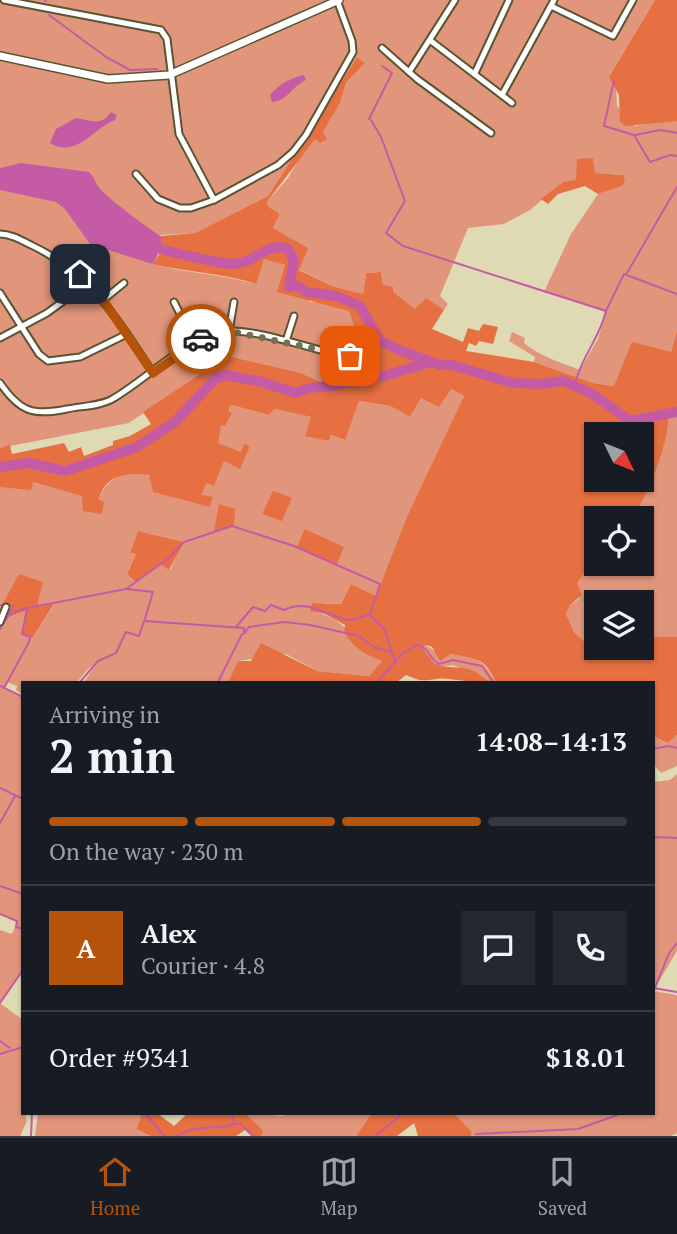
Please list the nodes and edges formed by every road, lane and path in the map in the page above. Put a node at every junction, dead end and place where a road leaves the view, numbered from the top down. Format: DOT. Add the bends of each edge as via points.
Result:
graph roads {
  1 [pos="4,0"];
  2 [pos="337,0"];
  3 [pos="455,0"];
  4 [pos="509,0"];
  5 [pos="633,0"];
  6 [pos="553,3"];
  7 [pos="431,41"];
  8 [pos="382,48"];
  9 [pos="0,56"];
  10 [pos="409,72"];
  11 [pos="475,73"];
  12 [pos="169,75"];
  13 [pos="502,94"];
  14 [pos="512,103"];
  15 [pos="491,132"];
  16 [pos="136,174"];
  17 [pos="214,200"];
  18 [pos="0,234"];
  19 [pos="88,283"];
  20 [pos="124,283"];
  21 [pos="0,293"];
  22 [pos="103,300"];
  23 [pos="174,302"];
  24 [pos="234,302"];
  25 [pos="294,316"];
  26 [pos="21,326"];
  27 [pos="229,331"];
  28 [pos="127,334"];
  29 [pos="0,338"];
  30 [pos="286,341"];
  31 [pos="195,343"];
  32 [pos="350,356"];
  33 [pos="153,373"];
  34 [pos="0,383"];
  35 [pos="6,607"];
  36 [pos="0,622"];
  1 -- 12 [label="street" via="161,30 167,39"];
  2 -- 12 [label="street"];
  2 -- 17 [label="street" via="353,52 306,135 278,165"];
  3 -- 7 [label="street"];
  4 -- 11 [label="street"];
  5 -- 6 [label="street" via="613,36"];
  6 -- 13 [label="street"];
  7 -- 10 [label="street"];
  7 -- 11 [label="street"];
  8 -- 10 [label="street"];
  9 -- 12 [label="street" via="108,79"];
  10 -- 15 [label="street"];
  11 -- 13 [label="street"];
  12 -- 17 [label="street" via="179,134"];
  13 -- 14 [label="street"];
  16 -- 17 [label="street" via="169,205 191,208"];
  18 -- 19 [label="street" via="44,251"];
  19 -- 22 [label="street"];
  19 -- 26 [label="street"];
  20 -- 22 [label="street"];
  21 -- 26 [label="street"];
  22 -- 28 [label="street"];
  23 -- 31 [label="street"];
  24 -- 27 [label="street"];
  25 -- 30 [label="street"];
  26 -- 28 [label="street" via="48,361 80,357"];
  26 -- 29 [label="street"];
  27 -- 30 [label="street"];
  27 -- 31 [label="street"];
  28 -- 33 [label="street"];
  30 -- 32 [label="street"];
  31 -- 33 [label="street"];
  33 -- 34 [label="street" via="111,400 43,414 12,401"];
  35 -- 36 [label="street"];
}
